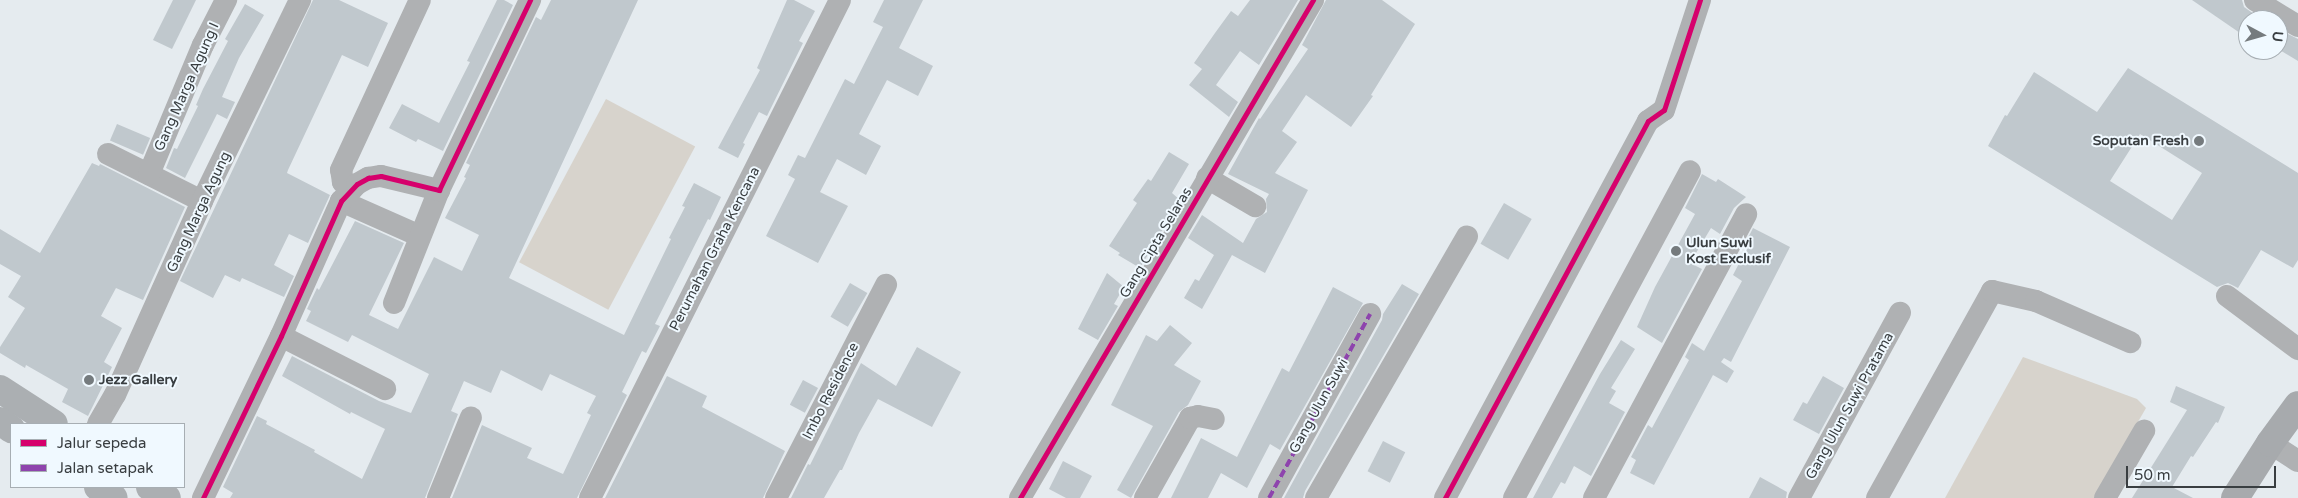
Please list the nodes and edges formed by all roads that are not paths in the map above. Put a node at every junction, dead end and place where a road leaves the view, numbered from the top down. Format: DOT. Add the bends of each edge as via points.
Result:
graph roads {
  1 [pos="226,0"];
  2 [pos="300,0"];
  3 [pos="420,0"];
  4 [pos="530,0"];
  5 [pos="840,0"];
  6 [pos="1313,0"];
  7 [pos="1700,0"];
  8 [pos="2255,0"];
  9 [pos="2298,26"];
  10 [pos="108,154"];
  11 [pos="1690,171"];
  12 [pos="149,174"];
  13 [pos="1207,178"];
  14 [pos="439,190"];
  15 [pos="347,195"];
  16 [pos="202,201"];
  17 [pos="1255,206"];
  18 [pos="1746,214"];
  19 [pos="420,236"];
  20 [pos="1467,236"];
  21 [pos="886,284"];
  22 [pos="2227,296"];
  23 [pos="394,303"];
  24 [pos="1900,313"];
  25 [pos="1370,314"];
  26 [pos="281,336"];
  27 [pos="2130,342"];
  28 [pos="2298,349"];
  29 [pos="0,389"];
  30 [pos="385,389"];
  31 [pos="2298,405"];
  32 [pos="471,417"];
  33 [pos="1214,419"];
  34 [pos="52,423"];
  35 [pos="99,423"];
  36 [pos="2144,431"];
  37 [pos="2270,443"];
  38 [pos="2298,461"];
  39 [pos="99,488"];
  40 [pos="152,488"];
  41 [pos="114,498"];
  42 [pos="167,498"];
  43 [pos="203,498"];
  44 [pos="438,498"];
  45 [pos="590,498"];
  46 [pos="776,498"];
  47 [pos="1020,498"];
  48 [pos="1144,498"];
  49 [pos="1269,498"];
  50 [pos="1316,498"];
  51 [pos="1445,498"];
  52 [pos="1514,498"];
  53 [pos="1594,498"];
  54 [pos="1799,498"];
  55 [pos="1876,498"];
  56 [pos="2105,498"];
  57 [pos="2235,498"];
  1 -- 12 [label="street, Gang Marga Agung I"];
  2 -- 16 [label="street, Gang Marga Agung"];
  3 -- 15 [label="street" via="341,170"];
  4 -- 14 [label="street"];
  5 -- 45 [label="street, Perumahan Graha Kencana"];
  6 -- 13 [label="street, Gang Cipta Selaras"];
  7 -- 51 [label="street" via="1664,110 1648,121"];
  8 -- 9 [label="street"];
  10 -- 12 [label="street"];
  11 -- 52 [label="street"];
  12 -- 16 [label="street"];
  13 -- 17 [label="street"];
  13 -- 47 [label="street, Gang Cipta Selaras"];
  14 -- 15 [label="street" via="381,176 368,178"];
  14 -- 19 [label="street"];
  15 -- 19 [label="street"];
  15 -- 26 [label="street"];
  16 -- 35 [label="street, Gang Marga Agung" via="116,395"];
  18 -- 53 [label="street"];
  19 -- 23 [label="street"];
  20 -- 50 [label="street"];
  21 -- 46 [label="street, Imbo Residence"];
  22 -- 28 [label="street"];
  24 -- 54 [label="street, Gang Ulun Suwi Pratama"];
  25 -- 49 [label="street, Gang Ulun Suwi"];
  26 -- 30 [label="street"];
  26 -- 43 [label="street"];
  27 -- 55 [label="street" via="2036,301 1992,291"];
  29 -- 34 [label="highway"];
  31 -- 37 [label="main road"];
  32 -- 44 [label="street"];
  33 -- 48 [label="street" via="1190,418"];
  36 -- 56 [label="street"];
  37 -- 38 [label="street"];
  37 -- 57 [label="main road"];
  39 -- 41 [label="highway"];
  40 -- 42 [label="highway"];
}
